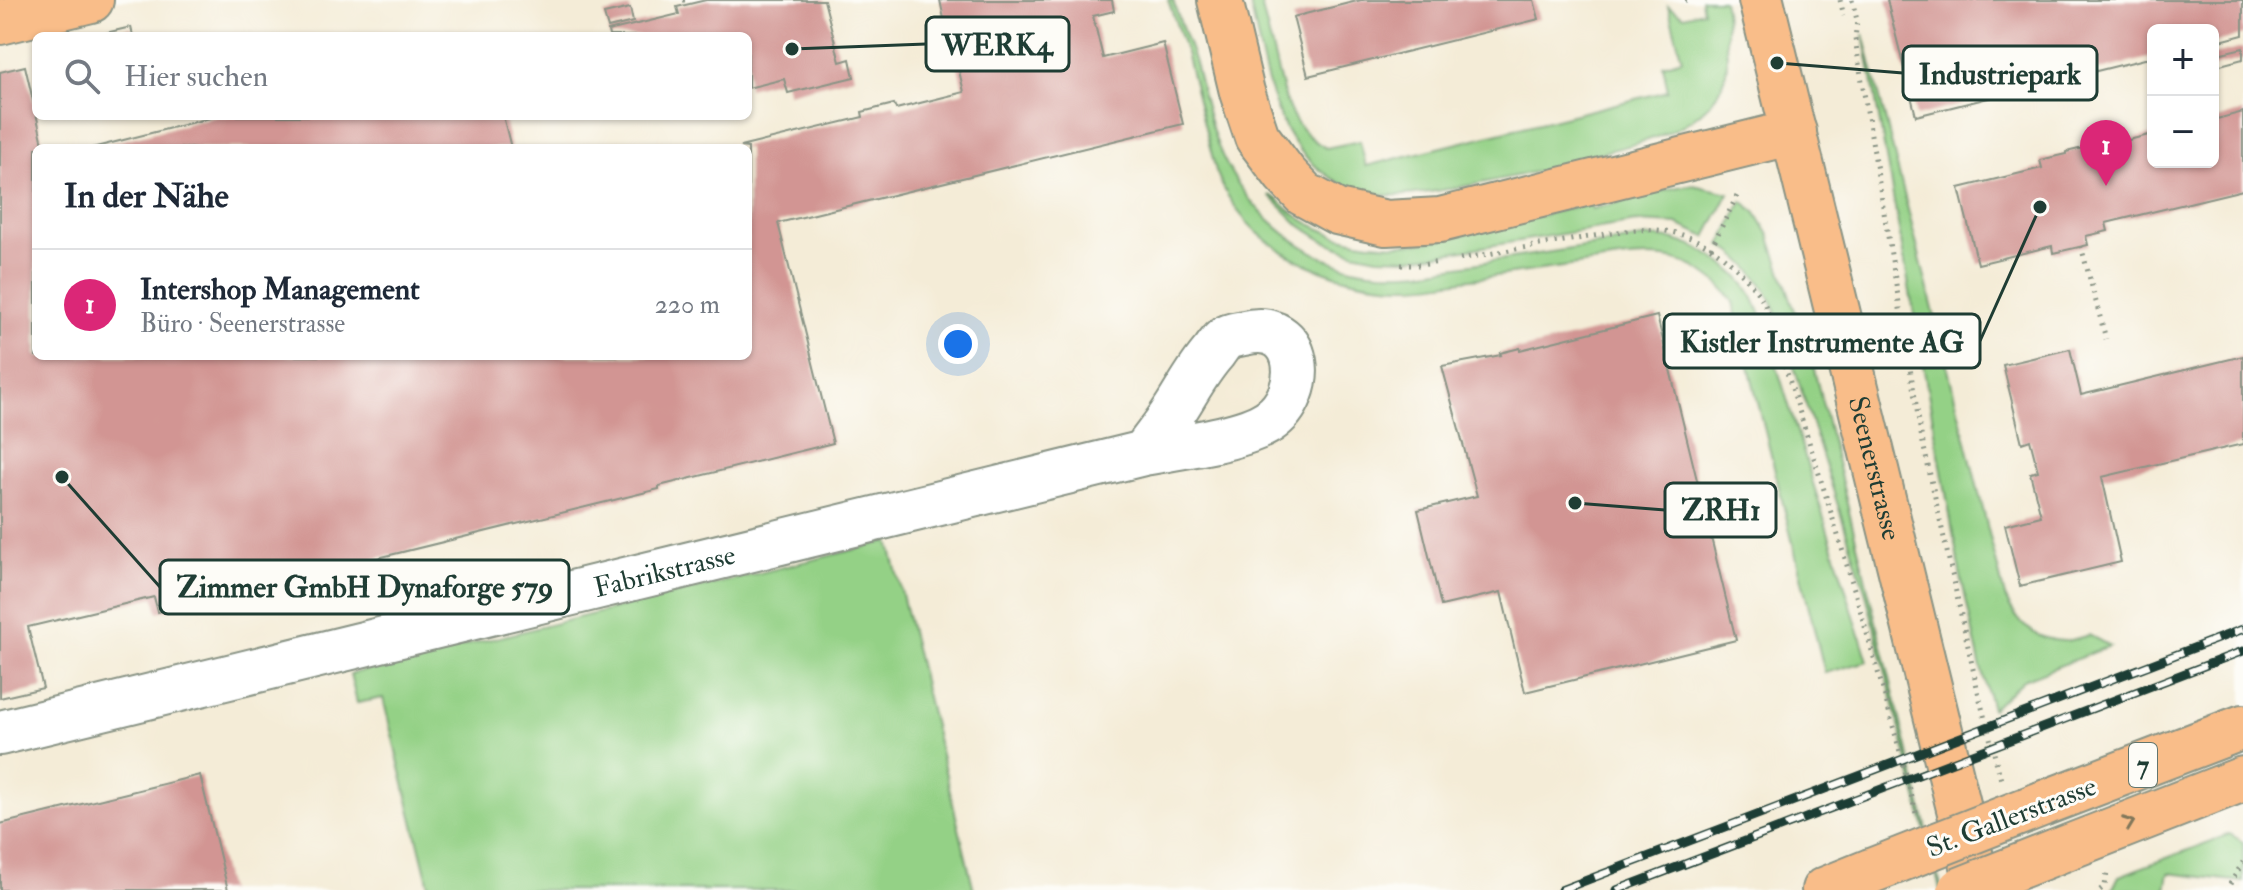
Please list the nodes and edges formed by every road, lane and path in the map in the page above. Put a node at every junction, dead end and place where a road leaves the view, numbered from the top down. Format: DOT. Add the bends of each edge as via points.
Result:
graph roads {
  1 [pos="91,0"];
  2 [pos="1220,0"];
  3 [pos="1761,0"];
  4 [pos="1840,0"];
  5 [pos="1852,0"];
  6 [pos="26,12"];
  7 [pos="1844,16"];
  8 [pos="1794,132"];
  9 [pos="1739,192"];
  10 [pos="2081,246"];
  11 [pos="1711,248"];
  12 [pos="1394,264"];
  13 [pos="2106,339"];
  14 [pos="1144,453"];
  15 [pos="2243,727"];
  16 [pos="0,733"];
  17 [pos="2243,779"];
  18 [pos="2002,786"];
  19 [pos="1916,816"];
  20 [pos="2243,862"];
  21 [pos="2108,872"];
  22 [pos="2230,884"];
  23 [pos="1824,890"];
  24 [pos="1960,890"];
  25 [pos="1979,890"];
  26 [pos="2100,890"];
  1 -- 6 [label="main road"];
  2 -- 8 [label="main road" via="1257,137 1304,194 1349,215 1386,223 1440,220"];
  3 -- 8 [label="main road, Seenerstrasse"];
  4 -- 7 [label="path"];
  5 -- 18 [label="path" via="1921,434"];
  8 -- 25 [label="main road, Seenerstrasse"];
  9 -- 11 [label="path"];
  10 -- 13 [label="path"];
  11 -- 12 [label="path" via="1685,235 1656,230 1421,265"];
  11 -- 19 [label="path" via="1740,269 1765,305 1820,473"];
  14 -- 16 [label="street, Fabrikstrasse"];
  15 -- 23 [label="main road, St. Gallerstrasse / 7, bridge"];
  24 -- 17 [label="main road, St. Gallerstrasse / 7, one-way, bridge"];
  20 -- 22 [label="path"];
  21 -- 26 [label="path"];
}
